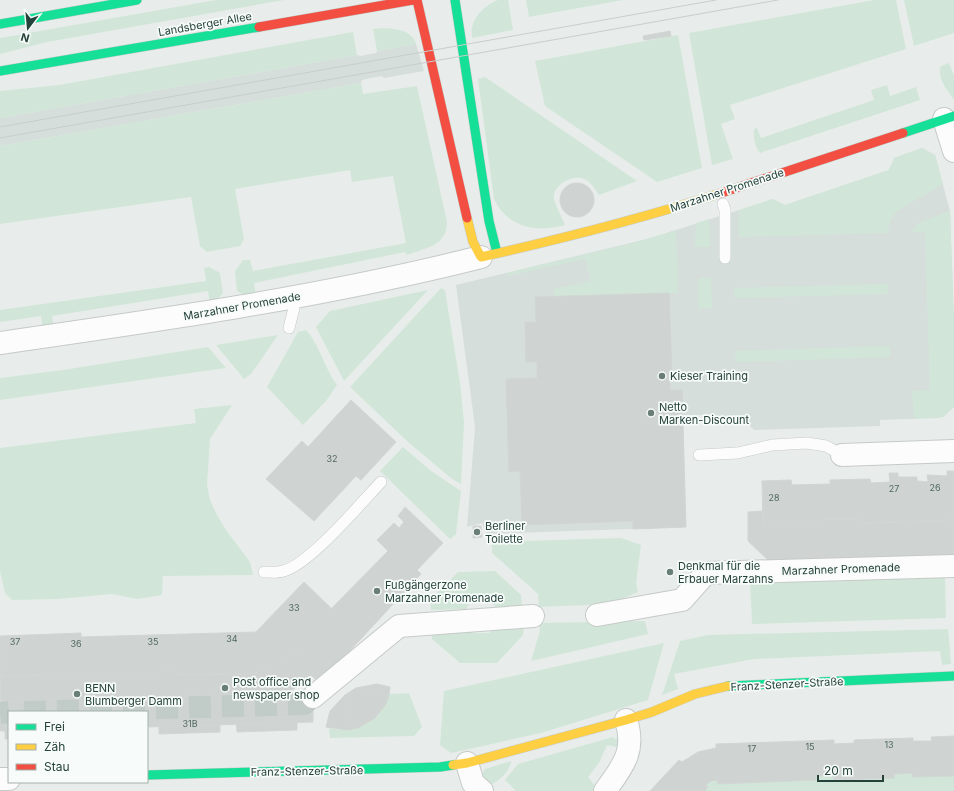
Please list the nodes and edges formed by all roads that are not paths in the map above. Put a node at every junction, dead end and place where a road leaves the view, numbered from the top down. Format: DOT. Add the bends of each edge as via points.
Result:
graph roads {
  1 [pos="137,0"];
  2 [pos="413,0"];
  3 [pos="417,0"];
  4 [pos="455,0"];
  5 [pos="0,24"];
  6 [pos="0,70"];
  7 [pos="949,117"];
  8 [pos="954,152"];
  9 [pos="723,204"];
  10 [pos="489,255"];
  11 [pos="725,258"];
  12 [pos="291,298"];
  13 [pos="288,328"];
  14 [pos="0,343"];
  15 [pos="954,451"];
  16 [pos="699,455"];
  17 [pos="842,455"];
  18 [pos="381,482"];
  19 [pos="954,566"];
  20 [pos="264,572"];
  21 [pos="597,615"];
  22 [pos="533,616"];
  23 [pos="954,676"];
  24 [pos="313,697"];
  25 [pos="626,720"];
  26 [pos="467,763"];
  27 [pos="148,775"];
  28 [pos="482,791"];
  29 [pos="606,791"];
  1 -- 5 [label="street"];
  2 -- 6 [label="street, Landsberger Allee"];
  3 -- 10 [label="street" via="473,242"];
  4 -- 10 [label="street" via="489,220"];
  7 -- 8 [label="street"];
  7 -- 10 [label="street, Marzahner Promenade" via="680,206"];
  9 -- 11 [label="lane"];
  10 -- 12 [label="street, Marzahner Promenade" via="402,276"];
  12 -- 13 [label="lane" via="294,308"];
  12 -- 14 [label="street, Marzahner Promenade" via="182,317"];
  15 -- 17 [label="street"];
  16 -- 17 [label="lane" via="738,453 772,445 807,443 826,446"];
  18 -- 20 [label="lane" via="325,542 299,563 283,571"];
  19 -- 21 [label="street, Marzahner Promenade" via="706,573 682,600"];
  22 -- 24 [label="street" via="399,626"];
  23 -- 25 [label="street, Franz-Stenzer-Straße" via="729,686 695,694"];
  25 -- 26 [label="street, Franz-Stenzer-Straße"];
  25 -- 29 [label="street" via="631,736 626,763"];
  26 -- 27 [label="street, Franz-Stenzer-Straße" via="405,769"];
  26 -- 28 [label="street" via="473,783"];
}
